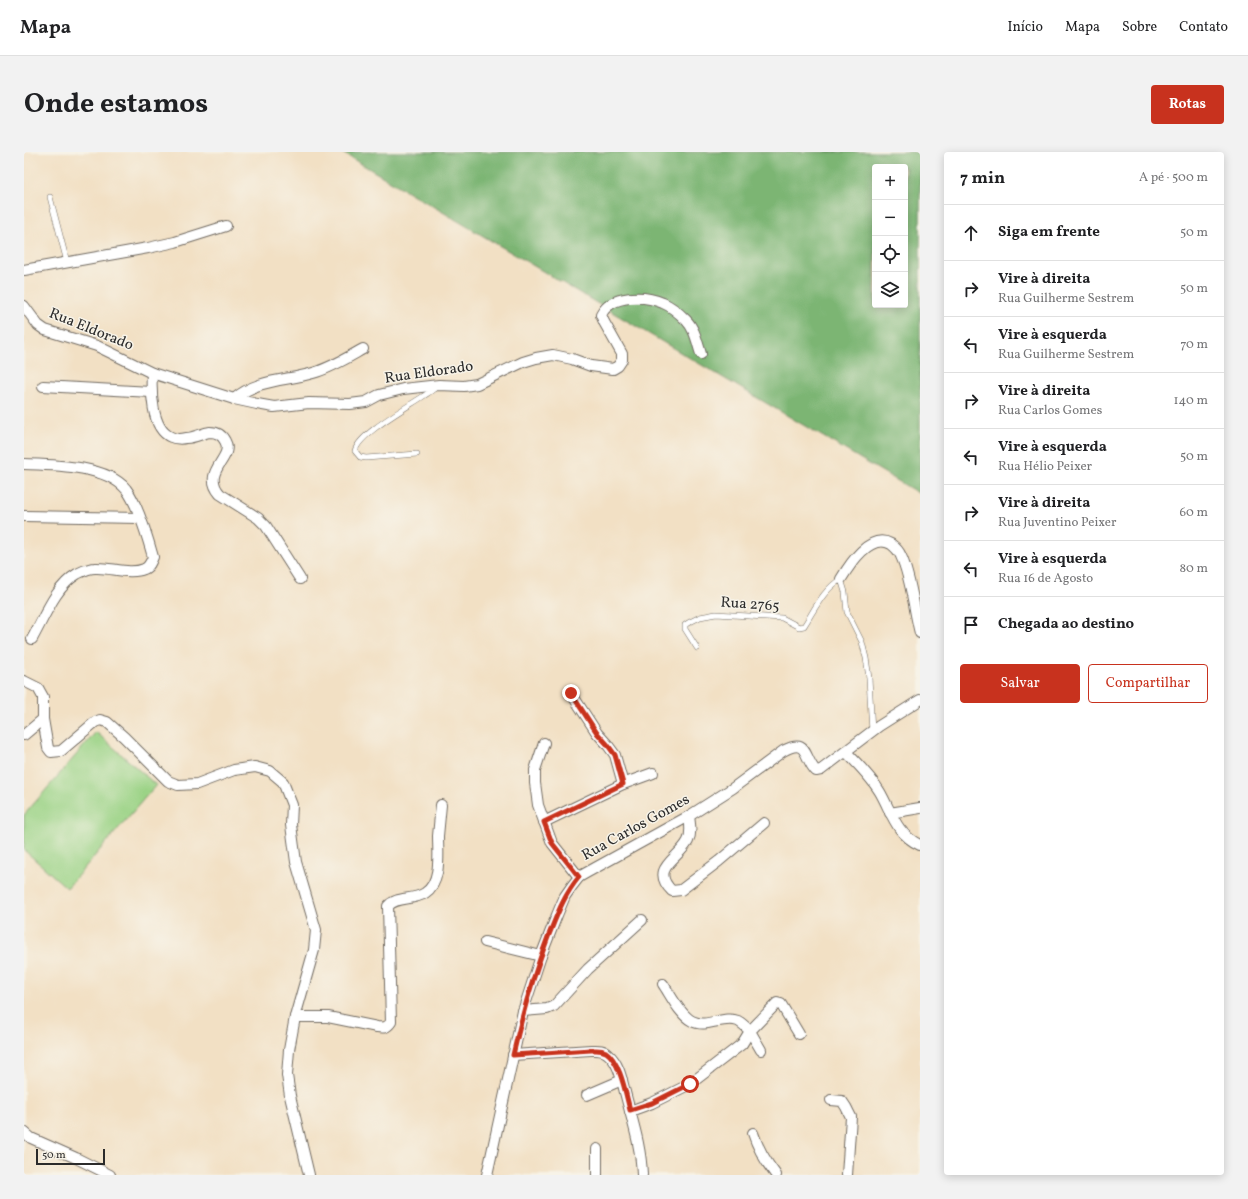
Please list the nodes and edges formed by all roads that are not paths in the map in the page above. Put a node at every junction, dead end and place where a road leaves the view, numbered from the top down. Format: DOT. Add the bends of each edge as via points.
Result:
graph roads {
  1 [pos="50,197"];
  2 [pos="226,226"];
  3 [pos="67,262"];
  4 [pos="24,270"];
  5 [pos="24,306"];
  6 [pos="363,349"];
  7 [pos="701,354"];
  8 [pos="152,373"];
  9 [pos="439,385"];
  10 [pos="43,386"];
  11 [pos="151,392"];
  12 [pos="234,399"];
  13 [pos="417,454"];
  14 [pos="24,464"];
  15 [pos="24,516"];
  16 [pos="139,518"];
  17 [pos="300,579"];
  18 [pos="841,579"];
  19 [pos="920,633"];
  20 [pos="32,639"];
  21 [pos="697,648"];
  22 [pos="24,681"];
  23 [pos="571,693"];
  24 [pos="920,700"];
  25 [pos="43,719"];
  26 [pos="872,732"];
  27 [pos="24,735"];
  28 [pos="544,743"];
  29 [pos="846,752"];
  30 [pos="653,772"];
  31 [pos="623,784"];
  32 [pos="441,805"];
  33 [pos="920,808"];
  34 [pos="890,813"];
  35 [pos="689,816"];
  36 [pos="544,822"];
  37 [pos="764,823"];
  38 [pos="920,845"];
  39 [pos="579,877"];
  40 [pos="642,920"];
  41 [pos="485,942"];
  42 [pos="541,956"];
  43 [pos="663,984"];
  44 [pos="523,1011"];
  45 [pos="295,1017"];
  46 [pos="750,1031"];
  47 [pos="799,1034"];
  48 [pos="761,1050"];
  49 [pos="513,1055"];
  50 [pos="622,1080"];
  51 [pos="587,1096"];
  52 [pos="831,1100"];
  53 [pos="630,1110"];
  54 [pos="24,1132"];
  55 [pos="753,1133"];
  56 [pos="597,1149"];
  57 [pos="99,1172"];
  58 [pos="110,1175"];
  59 [pos="309,1175"];
  60 [pos="487,1175"];
  61 [pos="597,1175"];
  62 [pos="642,1175"];
  63 [pos="776,1175"];
  64 [pos="847,1175"];
  1 -- 3 [label="lane"];
  2 -- 3 [label="street" via="175,242"];
  3 -- 4 [label="street"];
  5 -- 8 [label="street, Rua Eldorado" via="45,330 97,346"];
  6 -- 12 [label="street" via="315,373 262,383 242,392"];
  7 -- 9 [label="street, Rua Eldorado" via="687,320 664,303 646,298 632,298 609,304 601,315 622,354 622,360 613,369 591,366 553,355 523,362 477,384"];
  8 -- 11 [label="street"];
  8 -- 12 [label="street, Rua Eldorado"];
  9 -- 12 [label="street, Rua Eldorado" via="403,388 366,402 350,404 309,402 274,407"];
  9 -- 13 [label="lane" via="363,439 355,451 360,457 366,458"];
  10 -- 11 [label="street"];
  11 -- 17 [label="street" via="158,423 171,437 187,438 210,432 220,434 225,440 225,454 214,474 217,490 266,526"];
  14 -- 16 [label="street" via="86,469 108,476 125,488 132,498"];
  15 -- 16 [label="street"];
  16 -- 20 [label="street" via="153,557 150,564 145,569 135,571 96,568 76,575 59,590"];
  18 -- 19 [label="street" via="866,547 877,542 887,542 894,546 901,555 905,568"];
  18 -- 21 [label="lane, Rua 2765" via="822,596 804,626 799,627 782,618 716,614 700,617 685,625"];
  18 -- 26 [label="lane" via="847,612 862,642 866,658"];
  22 -- 25 [label="street" via="38,688 43,697"];
  23 -- 31 [label="street" via="615,755"];
  24 -- 26 [label="street, Rua Carlos Gomes"];
  25 -- 27 [label="street"];
  25 -- 45 [label="street" via="51,752 61,751 100,720 107,722 124,736 168,780 178,785 197,784 234,770 255,766 270,771 283,782 292,805 291,825 296,862 316,930 314,950"];
  26 -- 29 [label="street, Rua Carlos Gomes"];
  28 -- 36 [label="street" via="535,770 534,783"];
  29 -- 34 [label="street" via="879,791"];
  29 -- 35 [label="street, Rua Carlos Gomes" via="816,771 802,747 791,747"];
  30 -- 31 [label="street"];
  31 -- 36 [label="street"];
  32 -- 45 [label="street" via="438,866 434,883 424,893 411,899 397,900 388,906 391,1022 384,1028 328,1017"];
  33 -- 34 [label="street"];
  34 -- 38 [label="street" via="905,835"];
  35 -- 37 [label="street" via="690,836 665,866 663,878 672,891 681,890"];
  35 -- 39 [label="street, Rua Carlos Gomes"];
  36 -- 39 [label="street" via="552,843"];
  39 -- 42 [label="street, Rua Carlos Gomes" via="565,896"];
  40 -- 44 [label="street" via="588,969 554,1006"];
  41 -- 42 [label="street"];
  42 -- 44 [label="street, Rua Carlos Gomes"];
  43 -- 46 [label="street" via="693,1022 709,1024 726,1020 737,1021"];
  44 -- 49 [label="street, Rua Carlos Gomes"];
  45 -- 59 [label="street" via="287,1075"];
  46 -- 47 [label="street" via="779,1003"];
  46 -- 48 [label="street"];
  46 -- 53 [label="street" via="742,1044 690,1084 652,1103"];
  49 -- 50 [label="street" via="600,1050 608,1053 615,1062"];
  49 -- 60 [label="street, Rua Carlos Gomes"];
  50 -- 51 [label="street"];
  50 -- 53 [label="street"];
  52 -- 64 [label="street" via="842,1101 851,1117"];
  53 -- 62 [label="street" via="638,1138"];
  54 -- 57 [label="street"];
  55 -- 63 [label="street" via="757,1147"];
  56 -- 61 [label="street"];
  57 -- 58 [label="street"];
}
